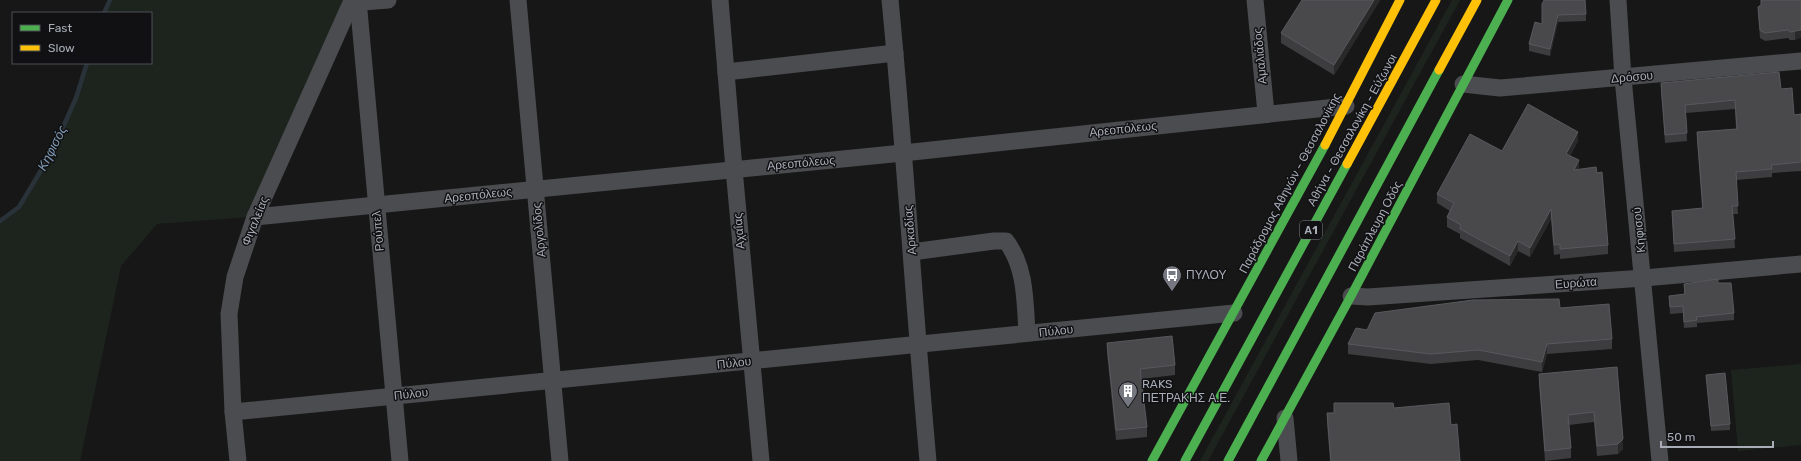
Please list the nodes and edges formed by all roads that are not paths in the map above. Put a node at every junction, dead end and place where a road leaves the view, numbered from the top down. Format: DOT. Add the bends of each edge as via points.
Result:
graph roads {
  1 [pos="388,0"];
  2 [pos="518,0"];
  3 [pos="720,0"];
  4 [pos="890,0"];
  5 [pos="1255,0"];
  6 [pos="1400,0"];
  7 [pos="1436,0"];
  8 [pos="1477,0"];
  9 [pos="1508,0"];
  10 [pos="1618,0"];
  11 [pos="358,2"];
  12 [pos="895,53"];
  13 [pos="1801,61"];
  14 [pos="726,72"];
  15 [pos="1623,78"];
  16 [pos="1463,84"];
  17 [pos="1346,106"];
  18 [pos="1266,113"];
  19 [pos="903,153"];
  20 [pos="734,169"];
  21 [pos="536,190"];
  22 [pos="376,206"];
  23 [pos="255,217"];
  24 [pos="912,252"];
  25 [pos="1801,264"];
  26 [pos="1644,278"];
  27 [pos="1351,296"];
  28 [pos="1234,313"];
  29 [pos="1027,333"];
  30 [pos="917,344"];
  31 [pos="751,361"];
  32 [pos="553,380"];
  33 [pos="394,396"];
  34 [pos="233,412"];
  35 [pos="1285,418"];
  36 [pos="238,461"];
  37 [pos="400,461"];
  38 [pos="560,461"];
  39 [pos="761,461"];
  40 [pos="928,461"];
  41 [pos="1152,461"];
  42 [pos="1185,461"];
  43 [pos="1228,461"];
  44 [pos="1261,461"];
  45 [pos="1289,461"];
  46 [pos="1660,461"];
  1 -- 11 [label="street"];
  2 -- 21 [label="street, Αργολίδος"];
  3 -- 14 [label="street, Αχαΐας"];
  4 -- 12 [label="street, Αρκαδίας"];
  5 -- 18 [label="street, Αμαλιάδος"];
  6 -- 17 [label="main road, Παράδρομος Αθηνών - Θεσσαλονίκης"];
  7 -- 42 [label="main road, Αθήνα - Θεσσαλονίκη - Εύζωνοι / Α1"];
  8 -- 43 [label="main road"];
  9 -- 16 [label="main road, Παράπλευρη Οδός"];
  10 -- 15 [label="street, Κηφισού"];
  11 -- 22 [label="street, Ρούπελ"];
  11 -- 23 [label="street, Φιγαλείας" via="351,4"];
  12 -- 14 [label="street"];
  12 -- 19 [label="street, Αρκαδίας"];
  13 -- 15 [label="street, Δρόσου"];
  14 -- 20 [label="street, Αχαΐας"];
  15 -- 16 [label="street, Δρόσου" via="1500,88"];
  15 -- 26 [label="street, Κηφισού"];
  16 -- 27 [label="main road, Παράπλευρη Οδός"];
  17 -- 18 [label="street, Αρεοπόλεως"];
  17 -- 28 [label="main road, Παράδρομος Αθηνών - Θεσσαλονίκης"];
  18 -- 19 [label="street, Αρεοπόλεως"];
  19 -- 20 [label="street, Αρεοπόλεως"];
  19 -- 24 [label="street, Αρκαδίας"];
  20 -- 21 [label="street, Αρεοπόλεως"];
  20 -- 31 [label="street, Αχαΐας"];
  21 -- 22 [label="street, Αρεοπόλεως"];
  21 -- 32 [label="street, Αργολίδος"];
  22 -- 23 [label="street, Αρεοπόλεως"];
  22 -- 33 [label="street, Ρούπελ"];
  23 -- 34 [label="street, Φιγαλείας" via="231,295 229,314"];
  24 -- 29 [label="street" via="1006,241 1023,276"];
  24 -- 30 [label="street, Αρκαδίας"];
  25 -- 26 [label="street, Ευρώτα"];
  26 -- 27 [label="street, Ευρώτα" via="1368,297"];
  26 -- 46 [label="street, Κηφισού"];
  27 -- 35 [label="main road, Παράπλευρη Οδός"];
  28 -- 29 [label="street, Πύλου"];
  28 -- 41 [label="main road, Παράδρομος Αθηνών - Θεσσαλονίκης"];
  29 -- 30 [label="street, Πύλου"];
  30 -- 31 [label="street, Πύλου"];
  30 -- 40 [label="street, Αρκαδίας"];
  31 -- 32 [label="street, Πύλου"];
  31 -- 39 [label="street, Αχαΐας"];
  32 -- 33 [label="street, Πύλου"];
  32 -- 38 [label="street, Αργολίδος"];
  33 -- 34 [label="street, Πύλου"];
  33 -- 37 [label="street, Ρούπελ"];
  34 -- 36 [label="street, Φιγαλείας"];
  35 -- 44 [label="main road, Παράπλευρη Οδός"];
  35 -- 45 [label="street"];
}
